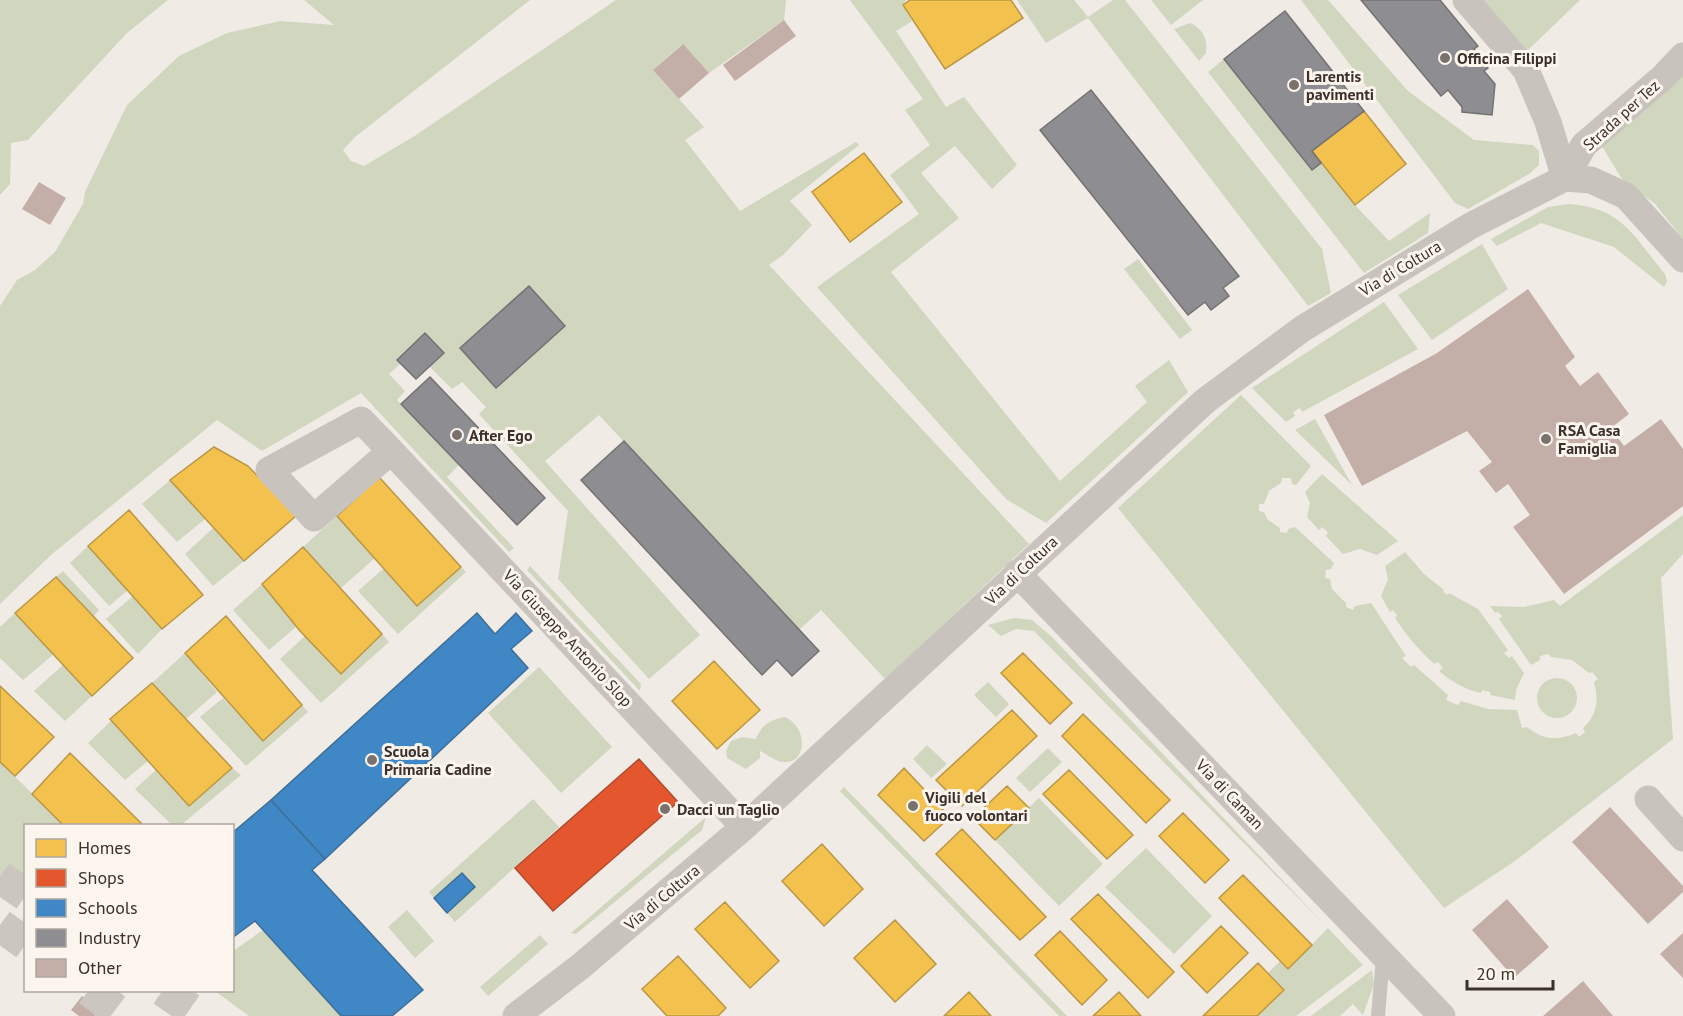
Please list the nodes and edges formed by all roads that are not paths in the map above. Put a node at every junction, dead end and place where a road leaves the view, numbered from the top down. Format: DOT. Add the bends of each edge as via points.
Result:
graph roads {
  1 [pos="1466,0"];
  2 [pos="1683,56"];
  3 [pos="1565,178"];
  4 [pos="1683,259"];
  5 [pos="391,451"];
  6 [pos="1017,573"];
  7 [pos="1648,799"];
  8 [pos="744,826"];
  9 [pos="1683,838"];
  10 [pos="1383,954"];
  11 [pos="516,1016"];
  12 [pos="1378,1016"];
  13 [pos="1442,1016"];
  1 -- 3 [label="street" via="1526,70 1548,122"];
  2 -- 3 [label="street, Strada per Tez" via="1584,145"];
  3 -- 4 [label="street" via="1591,180 1626,196"];
  3 -- 6 [label="street, Via di Coltura" via="1468,227 1279,344 1205,401"];
  5 -- 5 [label="street, Via Giuseppe Antonio Slop" via="361,420 268,470 314,518"];
  5 -- 8 [label="street, Via Giuseppe Antonio Slop"];
  6 -- 8 [label="street, Via di Coltura"];
  6 -- 10 [label="street, Via di Caman"];
  7 -- 9 [label="street"];
  8 -- 11 [label="street, Via di Coltura" via="581,966"];
  10 -- 12 [label="lane"];
  10 -- 13 [label="street, Via di Caman"];
}
